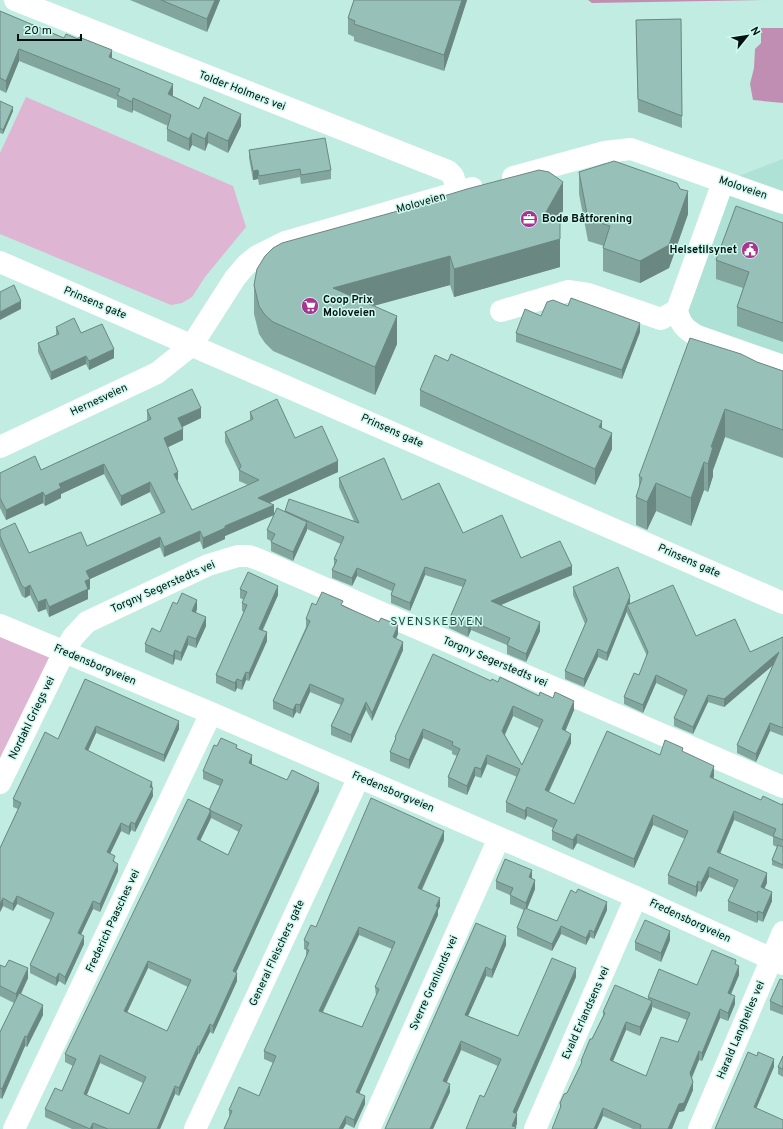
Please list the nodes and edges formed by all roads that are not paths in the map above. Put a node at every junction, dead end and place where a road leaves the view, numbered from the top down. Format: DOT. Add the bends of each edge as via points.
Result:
graph roads {
  1 [pos="15,0"];
  2 [pos="723,182"];
  3 [pos="458,192"];
  4 [pos="783,203"];
  5 [pos="0,262"];
  6 [pos="677,310"];
  7 [pos="501,311"];
  8 [pos="192,344"];
  9 [pos="783,366"];
  10 [pos="0,447"];
  11 [pos="783,603"];
  12 [pos="0,625"];
  13 [pos="64,652"];
  14 [pos="211,713"];
  15 [pos="359,777"];
  16 [pos="0,783"];
  17 [pos="783,787"];
  18 [pos="499,838"];
  19 [pos="636,897"];
  20 [pos="783,932"];
  21 [pos="777,961"];
  22 [pos="0,1127"];
  23 [pos="4,1129"];
  24 [pos="14,1129"];
  25 [pos="195,1129"];
  26 [pos="369,1129"];
  27 [pos="535,1129"];
  28 [pos="699,1129"];
  1 -- 3 [label="street, Tolder Holmers vei" via="448,172 453,176"];
  2 -- 3 [label="street, Moloveien" via="649,154 619,149"];
  2 -- 4 [label="street, Moloveien"];
  2 -- 6 [label="street"];
  3 -- 8 [label="street, Moloveien" via="285,242 264,252 246,265 235,278"];
  5 -- 8 [label="street, Prinsens gate"];
  6 -- 7 [label="street" via="661,319 588,294 568,291"];
  6 -- 9 [label="street" via="679,320 686,330 697,336"];
  8 -- 10 [label="street, Hernesveien" via="157,373"];
  8 -- 11 [label="street, Prinsens gate"];
  12 -- 13 [label="street, Fredensborgveien"];
  13 -- 14 [label="street, Fredensborgveien"];
  13 -- 16 [label="street, Nordahl Griegs vei"];
  13 -- 17 [label="street, Torgny Segerstedts vei" via="87,622 208,565 238,556 249,556"];
  14 -- 15 [label="street, Fredensborgveien"];
  14 -- 24 [label="street, Frederich Paasches vei"];
  15 -- 18 [label="street, Fredensborgveien"];
  15 -- 25 [label="street, General Fleischers gate"];
  18 -- 19 [label="street, Fredensborgveien"];
  18 -- 26 [label="street, Sverre Granlunds vei"];
  19 -- 21 [label="street, Fredensborgveien"];
  19 -- 27 [label="street, Evald Erlandsens vei"];
  20 -- 21 [label="street, Harald Langhelles vei"];
  21 -- 28 [label="street, Harald Langhelles vei"];
  22 -- 23 [label="street"];
}
